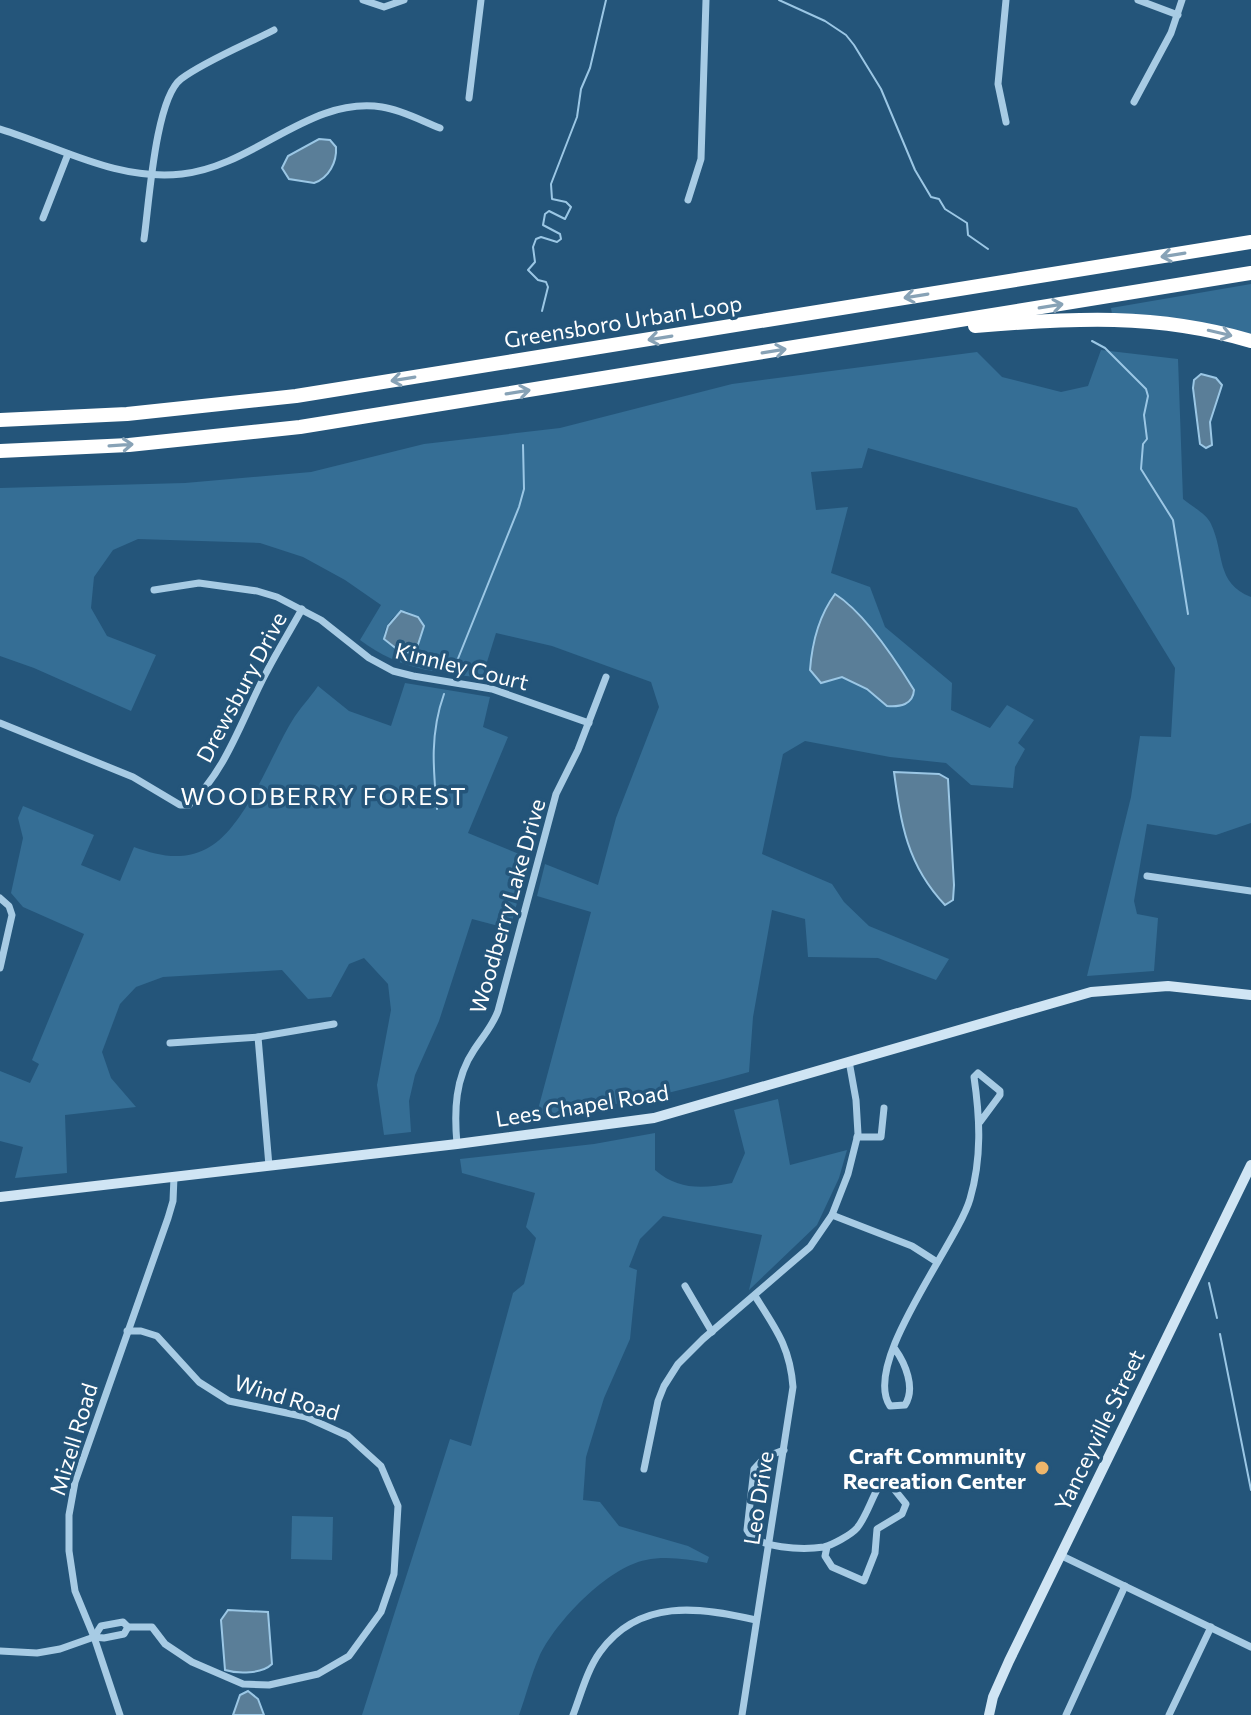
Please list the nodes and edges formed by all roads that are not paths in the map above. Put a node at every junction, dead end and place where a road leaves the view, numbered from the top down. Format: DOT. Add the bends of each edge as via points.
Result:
graph roads {
  1 [pos="363,0"];
  2 [pos="404,0"];
  3 [pos="481,0"];
  4 [pos="706,0"];
  5 [pos="1006,0"];
  6 [pos="1138,0"];
  7 [pos="1182,0"];
  8 [pos="1178,15"];
  9 [pos="274,30"];
  10 [pos="469,98"];
  11 [pos="1134,102"];
  12 [pos="1006,122"];
  13 [pos="440,128"];
  14 [pos="0,129"];
  15 [pos="68,154"];
  16 [pos="152,175"];
  17 [pos="688,200"];
  18 [pos="43,218"];
  19 [pos="144,239"];
  20 [pos="1251,242"];
  21 [pos="1251,273"];
  22 [pos="863,336"];
  23 [pos="1251,341"];
  24 [pos="0,420"];
  25 [pos="0,451"];
  26 [pos="154,590"];
  27 [pos="302,609"];
  28 [pos="606,677"];
  29 [pos="0,723"];
  30 [pos="589,723"];
  31 [pos="1147,876"];
  32 [pos="1251,891"];
  33 [pos="0,898"];
  34 [pos="0,968"];
  35 [pos="1251,995"];
  36 [pos="334,1024"];
  37 [pos="258,1037"];
  38 [pos="170,1043"];
  39 [pos="849,1061"];
  40 [pos="884,1108"];
  41 [pos="980,1122"];
  42 [pos="857,1137"];
  43 [pos="457,1144"];
  44 [pos="1251,1165"];
  45 [pos="269,1166"];
  46 [pos="174,1177"];
  47 [pos="1247,1183"];
  48 [pos="1251,1192"];
  49 [pos="0,1197"];
  50 [pos="832,1215"];
  51 [pos="937,1262"];
  52 [pos="685,1286"];
  53 [pos="755,1296"];
  54 [pos="127,1331"];
  55 [pos="712,1332"];
  56 [pos="895,1349"];
  57 [pos="784,1450"];
  58 [pos="644,1469"];
  59 [pos="857,1528"];
  60 [pos="874,1538"];
  61 [pos="768,1544"];
  62 [pos="827,1547"];
  63 [pos="1060,1555"];
  64 [pos="1125,1586"];
  65 [pos="756,1620"];
  66 [pos="128,1627"];
  67 [pos="1211,1627"];
  68 [pos="94,1637"];
  69 [pos="1251,1647"];
  70 [pos="0,1651"];
  71 [pos="120,1715"];
  72 [pos="573,1715"];
  73 [pos="742,1715"];
  74 [pos="989,1715"];
  75 [pos="1066,1715"];
  76 [pos="1169,1715"];
  1 -- 2 [label="street" via="384,7"];
  3 -- 10 [label="street"];
  4 -- 17 [label="street" via="701,159"];
  5 -- 12 [label="street" via="998,84"];
  6 -- 8 [label="street"];
  7 -- 8 [label="street"];
  8 -- 11 [label="street"];
  9 -- 16 [label="street" via="194,71 172,89"];
  13 -- 16 [label="street" via="384,108 350,106 321,114 208,169"];
  14 -- 15 [label="street"];
  15 -- 16 [label="street" via="116,171"];
  15 -- 18 [label="street"];
  16 -- 19 [label="street"];
  20 -- 24 [label="highway, Greensboro Urban Loop, one-way" via="296,396 127,414"];
  22 -- 21 [label="highway, one-way"];
  22 -- 23 [label="highway, one-way" via="1102,318 1181,325"];
  25 -- 22 [label="highway, one-way" via="129,445 300,427"];
  26 -- 27 [label="street, Kinnley Court" via="199,583 240,587"];
  27 -- 29 [label="street, Drewsbury Drive" via="217,771 189,805"];
  27 -- 30 [label="street, Kinnley Court" via="393,671 492,689"];
  28 -- 30 [label="street, Woodberry Lake Drive"];
  30 -- 43 [label="street, Woodberry Lake Drive" via="556,794 498,1011 461,1078 455,1106"];
  31 -- 32 [label="street"];
  33 -- 34 [label="street" via="12,915"];
  35 -- 39 [label="main road, Lees Chapel Road" via="1168,986 1091,992"];
  36 -- 37 [label="street"];
  37 -- 38 [label="street"];
  37 -- 45 [label="street"];
  39 -- 42 [label="street"];
  39 -- 43 [label="main road, Lees Chapel Road" via="654,1118"];
  40 -- 42 [label="street" via="881,1137"];
  41 -- 41 [label="street" via="974,1077 978,1073 1000,1091"];
  41 -- 51 [label="street" via="970,1200"];
  42 -- 50 [label="street"];
  43 -- 45 [label="main road, Lees Chapel Road"];
  44 -- 47 [label="main road, Yanceyville Street"];
  45 -- 46 [label="main road, Lees Chapel Road"];
  46 -- 49 [label="main road, Lees Chapel Road"];
  46 -- 54 [label="street, Mizell Road" via="171,1210"];
  47 -- 48 [label="street"];
  47 -- 63 [label="main road, Yanceyville Street"];
  50 -- 51 [label="street" via="912,1246"];
  50 -- 53 [label="street" via="810,1247"];
  51 -- 56 [label="street"];
  52 -- 55 [label="street"];
  53 -- 55 [label="street"];
  53 -- 57 [label="street, Leo Drive" via="789,1357 793,1400"];
  54 -- 66 [label="street, Wind Road" via="157,1336 199,1382 229,1401 306,1417 348,1436 381,1466 398,1506 394,1574 381,1612 349,1656 318,1674 269,1685 243,1684 192,1662 165,1644 152,1627"];
  54 -- 68 [label="street, Mizell Road" via="75,1482 69,1515 75,1591"];
  55 -- 58 [label="street" via="678,1364 664,1386"];
  56 -- 56 [label="street" via="884,1380 887,1401 896,1407 905,1405 909,1394 905,1365"];
  57 -- 61 [label="street, Leo Drive"];
  57 -- 61 [label="street" via="765,1457 754,1469 747,1530"];
  59 -- 60 [label="street"];
  59 -- 60 [label="street" via="878,1488 890,1484 906,1504"];
  59 -- 62 [label="street"];
  60 -- 62 [label="street" via="875,1553 864,1581 832,1567 825,1556"];
  61 -- 62 [label="street"];
  61 -- 65 [label="street, Leo Drive"];
  63 -- 64 [label="street"];
  63 -- 74 [label="main road, Yanceyville Street"];
  64 -- 67 [label="street"];
  64 -- 75 [label="street"];
  65 -- 72 [label="street" via="711,1609 646,1616 600,1652"];
  65 -- 73 [label="street, Leo Drive"];
  66 -- 68 [label="street" via="124,1634"];
  66 -- 68 [label="street" via="123,1622 101,1626"];
  67 -- 69 [label="street"];
  67 -- 76 [label="street"];
  68 -- 70 [label="street" via="37,1653"];
  68 -- 71 [label="street, Mizell Road"];
}
